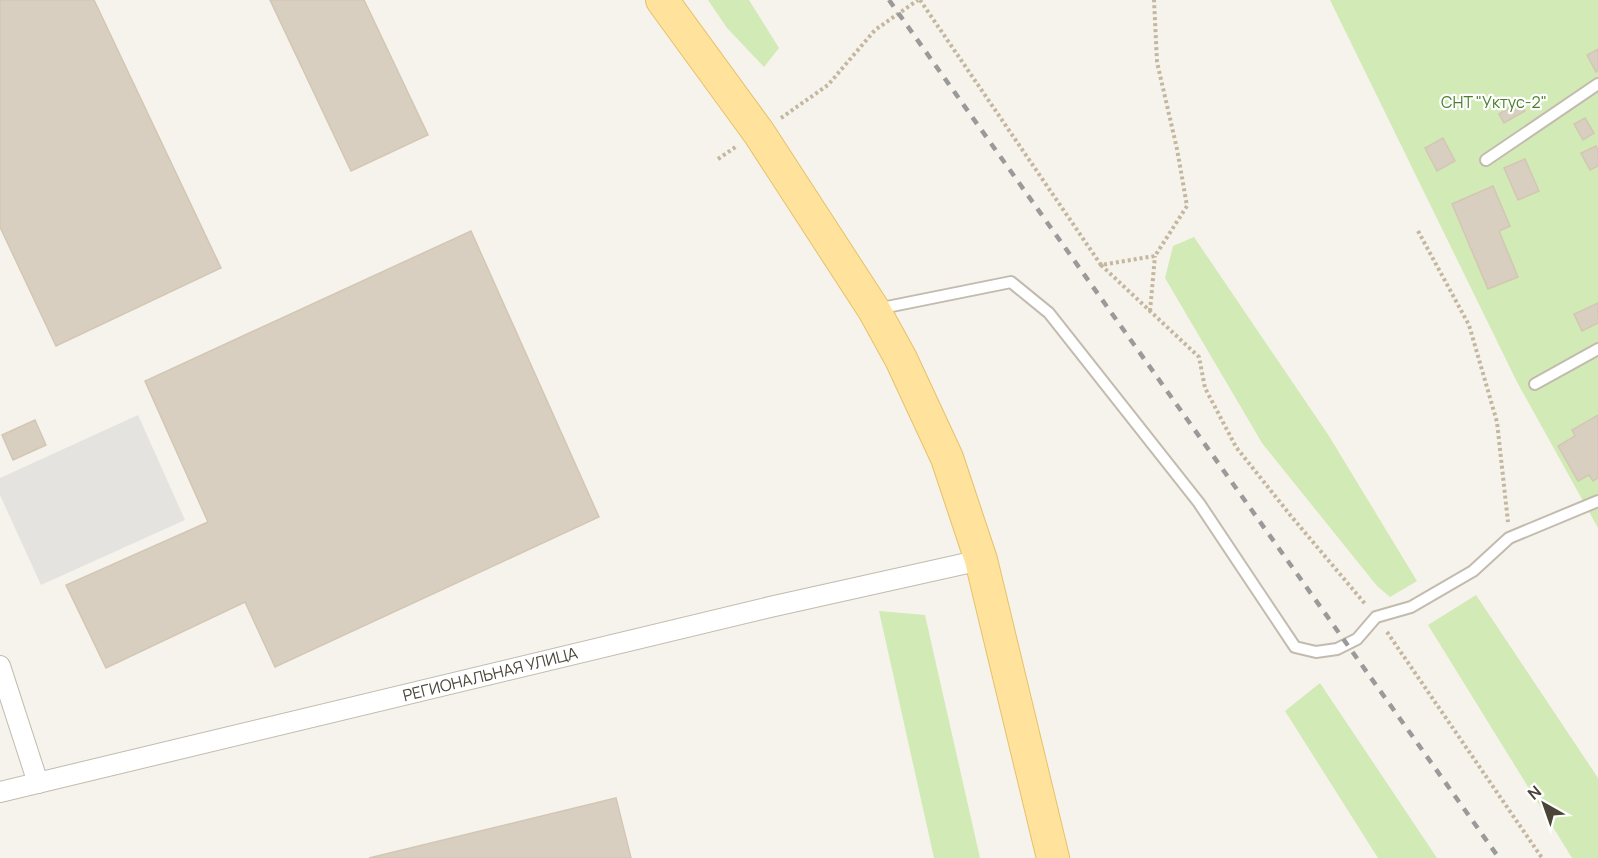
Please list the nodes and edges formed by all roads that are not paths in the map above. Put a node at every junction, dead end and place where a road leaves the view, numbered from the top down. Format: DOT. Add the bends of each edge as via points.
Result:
graph roads {
  1 [pos="662,0"];
  2 [pos="1598,84"];
  3 [pos="1486,160"];
  4 [pos="874,310"];
  5 [pos="1598,349"];
  6 [pos="1535,384"];
  7 [pos="1598,501"];
  8 [pos="981,561"];
  9 [pos="0,666"];
  10 [pos="38,783"];
  11 [pos="0,792"];
  12 [pos="1053,858"];
  1 -- 4 [label="main road" via="759,133"];
  2 -- 3 [label="lane"];
  4 -- 7 [label="lane" via="1011,282 1049,313 1199,503 1295,647 1316,652 1336,649 1357,639 1376,617 1411,607 1473,571 1509,538"];
  4 -- 8 [label="main road" via="947,458"];
  5 -- 6 [label="lane"];
  8 -- 10 [label="street, РЕГИОНАЛЬНАЯ УЛИЦА" via="758,609"];
  8 -- 12 [label="main road"];
  9 -- 10 [label="street"];
  10 -- 11 [label="street, РЕГИОНАЛЬНАЯ УЛИЦА"];
}
